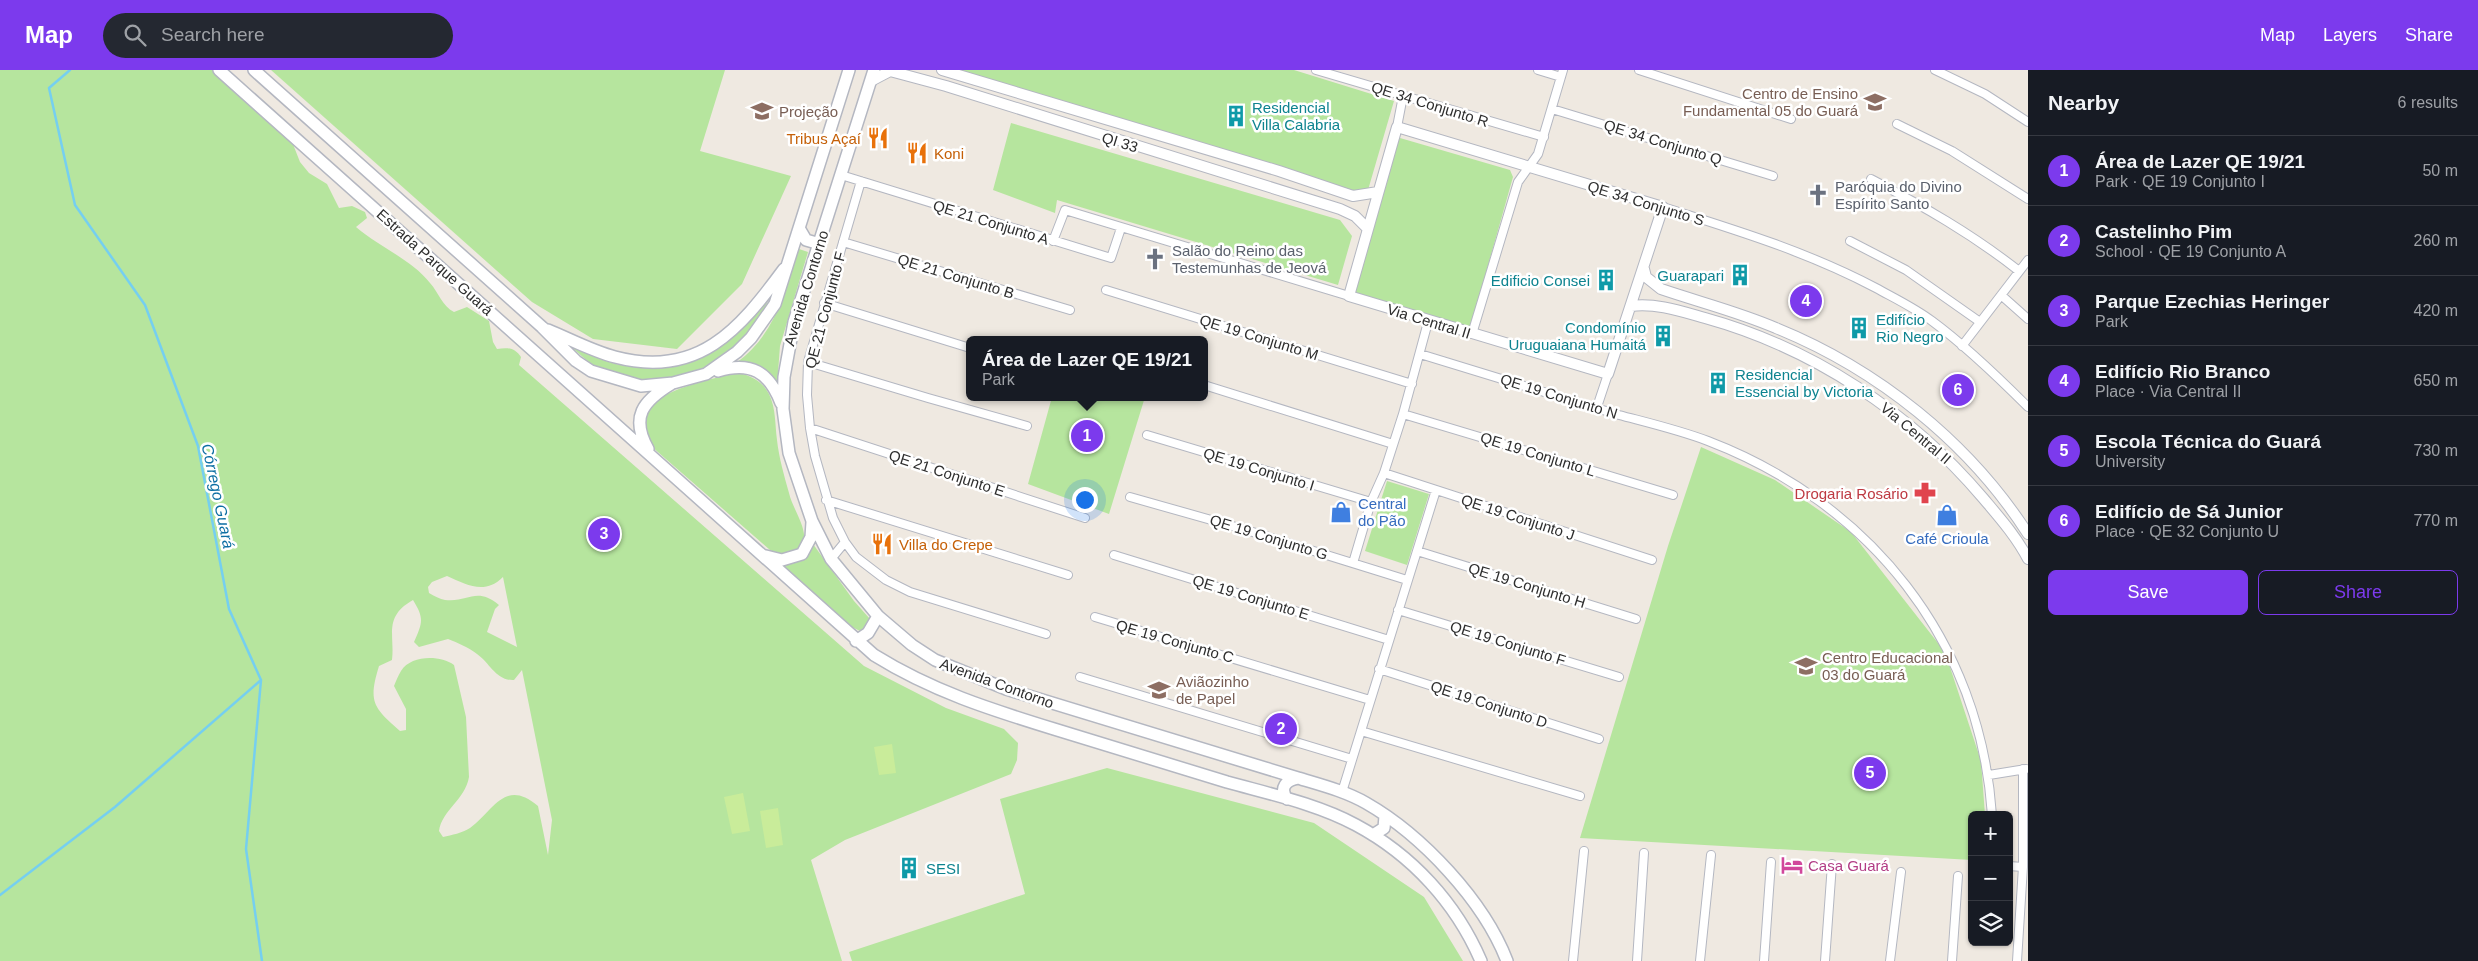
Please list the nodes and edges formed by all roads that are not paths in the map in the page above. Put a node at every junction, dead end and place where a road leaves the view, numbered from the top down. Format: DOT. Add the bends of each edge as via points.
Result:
graph roads {
  1 [pos="219,70"];
  2 [pos="254,70"];
  3 [pos="849,70"];
  4 [pos="1316,70"];
  5 [pos="1538,70"];
  6 [pos="1639,70"];
  7 [pos="1935,70"];
  8 [pos="946,71"];
  9 [pos="1562,74"];
  10 [pos="872,76"];
  11 [pos="946,86"];
  12 [pos="1403,96"];
  13 [pos="1552,108"];
  14 [pos="1791,119"];
  15 [pos="2028,122"];
  16 [pos="1897,124"];
  17 [pos="1397,127"];
  18 [pos="1544,138"];
  19 [pos="1530,168"];
  20 [pos="1279,171"];
  21 [pos="841,175"];
  22 [pos="1773,176"];
  23 [pos="1871,179"];
  24 [pos="861,181"];
  25 [pos="1273,188"];
  26 [pos="1378,192"];
  27 [pos="2028,199"];
  28 [pos="1663,207"];
  29 [pos="799,228"];
  30 [pos="1121,228"];
  31 [pos="1367,228"];
  32 [pos="1053,241"];
  33 [pos="1850,241"];
  34 [pos="843,242"];
  35 [pos="820,244"];
  36 [pos="2028,260"];
  37 [pos="789,262"];
  38 [pos="1644,269"];
  39 [pos="2019,271"];
  40 [pos="1106,290"];
  41 [pos="2001,295"];
  42 [pos="1349,296"];
  43 [pos="824,303"];
  44 [pos="1631,306"];
  45 [pos="1070,310"];
  46 [pos="2028,319"];
  47 [pos="1428,322"];
  48 [pos="1980,322"];
  49 [pos="542,327"];
  50 [pos="1472,334"];
  51 [pos="1962,346"];
  52 [pos="966,347"];
  53 [pos="1420,354"];
  54 [pos="1832,354"];
  55 [pos="808,362"];
  56 [pos="1825,367"];
  57 [pos="706,374"];
  58 [pos="1608,374"];
  59 [pos="673,383"];
  60 [pos="1412,384"];
  61 [pos="1208,386"];
  62 [pos="1598,407"];
  63 [pos="2028,407"];
  64 [pos="783,409"];
  65 [pos="1403,414"];
  66 [pos="1028,426"];
  67 [pos="810,428"];
  68 [pos="1147,435"];
  69 [pos="1393,444"];
  70 [pos="651,455"];
  71 [pos="1384,472"];
  72 [pos="1436,490"];
  73 [pos="1674,494"];
  74 [pos="1130,497"];
  75 [pos="826,500"];
  76 [pos="1371,502"];
  77 [pos="1085,518"];
  78 [pos="812,521"];
  79 [pos="2028,534"];
  80 [pos="845,542"];
  81 [pos="1418,551"];
  82 [pos="765,555"];
  83 [pos="1114,555"];
  84 [pos="831,559"];
  85 [pos="2028,559"];
  86 [pos="1652,560"];
  87 [pos="1353,563"];
  88 [pos="1068,574"];
  89 [pos="1407,580"];
  90 [pos="1398,610"];
  91 [pos="878,616"];
  92 [pos="1095,617"];
  93 [pos="1636,619"];
  94 [pos="1046,634"];
  95 [pos="1389,640"];
  96 [pos="856,641"];
  97 [pos="1379,669"];
  98 [pos="1080,677"];
  99 [pos="1619,677"];
  100 [pos="1370,700"];
  101 [pos="1361,731"];
  102 [pos="1599,739"];
  103 [pos="1352,759"];
  104 [pos="2026,769"];
  105 [pos="1989,776"];
  106 [pos="1298,778"];
  107 [pos="1342,792"];
  108 [pos="1580,796"];
  109 [pos="1287,799"];
  110 [pos="1992,811"];
  111 [pos="1385,816"];
  112 [pos="1373,835"];
  113 [pos="1584,851"];
  114 [pos="1644,853"];
  115 [pos="1712,855"];
  116 [pos="1771,862"];
  117 [pos="1832,864"];
  118 [pos="2013,866"];
  119 [pos="2023,867"];
  120 [pos="1901,872"];
  121 [pos="1958,876"];
  122 [pos="1481,961"];
  123 [pos="1507,961"];
  124 [pos="1573,961"];
  125 [pos="1636,961"];
  126 [pos="1700,961"];
  127 [pos="1764,961"];
  128 [pos="1825,961"];
  129 [pos="1890,961"];
  130 [pos="1952,961"];
  131 [pos="2017,961"];
  1 -- 70 [label="main road, Estrada Parque Guará"];
  2 -- 49 [label="main road, Estrada Parque Guará"];
  3 -- 29 [label="main road, Avenida Contorno"];
  4 -- 12 [label="street, QE 34 Conjunto R"];
  5 -- 9 [label="street"];
  6 -- 14 [label="street"];
  7 -- 15 [label="street" via="1985,94"];
  8 -- 11 [label="street"];
  8 -- 20 [label="street, QI 33"];
  9 -- 13 [label="street"];
  10 -- 11 [label="street, QI 33" via="890,71"];
  10 -- 21 [label="main road, Avenida Contorno"];
  11 -- 25 [label="street, QI 33"];
  12 -- 17 [label="street"];
  12 -- 18 [label="street, QE 34 Conjunto R"];
  13 -- 18 [label="street"];
  13 -- 22 [label="street, QE 34 Conjunto Q"];
  16 -- 27 [label="street" via="1968,160"];
  17 -- 19 [label="street"];
  17 -- 26 [label="street"];
  18 -- 19 [label="street"];
  19 -- 28 [label="street, QE 34 Conjunto S"];
  19 -- 50 [label="street" via="1518,182"];
  20 -- 25 [label="street"];
  20 -- 26 [label="street, QI 33" via="1353,196"];
  21 -- 24 [label="street, QE 21 Conjunto A"];
  21 -- 35 [label="main road, Avenida Contorno"];
  23 -- 39 [label="street" via="1948,221"];
  24 -- 32 [label="street, QE 21 Conjunto A"];
  24 -- 34 [label="street, QE 21 Conjunto F"];
  25 -- 31 [label="street, QI 33" via="1340,208"];
  26 -- 31 [label="street"];
  28 -- 38 [label="street"];
  28 -- 51 [label="street, QE 34 Conjunto S" via="1821,261 1926,317"];
  29 -- 35 [label="main road" via="806,240"];
  29 -- 37 [label="main road, Avenida Contorno"];
  30 -- 32 [label="street, QE 21 Conjunto A" via="1111,258"];
  30 -- 32 [label="street" via="1065,210"];
  30 -- 42 [label="street"];
  31 -- 42 [label="street"];
  33 -- 48 [label="street" via="1906,270"];
  34 -- 43 [label="street, QE 21 Conjunto F"];
  34 -- 45 [label="street, QE 21 Conjunto B"];
  35 -- 64 [label="main road, Avenida Contorno" via="787,351"];
  36 -- 39 [label="street"];
  37 -- 49 [label="main road" via="756,308 727,336 689,357 666,362 614,357"];
  37 -- 57 [label="main road, Avenida Contorno" via="775,304 765,319 737,352"];
  38 -- 44 [label="street"];
  38 -- 54 [label="street, Via Central II" via="1646,277 1661,289 1776,327"];
  39 -- 41 [label="street"];
  40 -- 60 [label="street, QE 19 Conjunto M"];
  41 -- 46 [label="street"];
  41 -- 48 [label="street"];
  42 -- 47 [label="street, Via Central II"];
  43 -- 52 [label="street"];
  43 -- 55 [label="street, QE 21 Conjunto F"];
  44 -- 56 [label="street, Via Central II" via="1657,305 1719,322"];
  44 -- 58 [label="street"];
  47 -- 50 [label="street, Via Central II"];
  47 -- 53 [label="street"];
  48 -- 51 [label="street"];
  49 -- 59 [label="main road, Estrada Parque Guará" via="576,361 591,371 641,386"];
  50 -- 58 [label="street, Via Central II"];
  51 -- 63 [label="street, QE 34 Conjunto S"];
  53 -- 60 [label="street"];
  53 -- 62 [label="street, QE 19 Conjunto N"];
  54 -- 56 [label="street"];
  54 -- 79 [label="street, Via Central II" via="1897,395 1948,439 1995,490"];
  55 -- 66 [label="street"];
  55 -- 67 [label="street, QE 21 Conjunto F"];
  56 -- 85 [label="street, Via Central II" via="1882,404 1952,463 1999,517"];
  57 -- 59 [label="main road, Avenida Contorno"];
  57 -- 64 [label="main road" via="744,367 758,371 773,384"];
  58 -- 62 [label="street"];
  59 -- 70 [label="main road" via="647,401 640,413 642,439"];
  60 -- 65 [label="street"];
  61 -- 69 [label="street"];
  62 -- 105 [label="street, QE 19 Conjunto N" via="1698,437 1766,468 1802,489 1851,526 1883,558 1942,638 1974,716"];
  64 -- 78 [label="main road, Avenida Contorno" via="789,453"];
  65 -- 69 [label="street"];
  65 -- 73 [label="street, QE 19 Conjunto L"];
  67 -- 75 [label="street, QE 21 Conjunto F"];
  67 -- 77 [label="street, QE 21 Conjunto E"];
  68 -- 76 [label="street, QE 19 Conjunto I"];
  69 -- 71 [label="street"];
  70 -- 82 [label="main road, Avenida Contorno"];
  71 -- 72 [label="street, QE 19 Conjunto J"];
  71 -- 76 [label="street"];
  72 -- 81 [label="street"];
  72 -- 86 [label="street, QE 19 Conjunto J"];
  74 -- 87 [label="street, QE 19 Conjunto G"];
  75 -- 80 [label="street, QE 21 Conjunto F"];
  75 -- 88 [label="street"];
  76 -- 87 [label="street"];
  78 -- 82 [label="main road" via="812,537 802,554 782,560"];
  78 -- 84 [label="main road, Avenida Contorno"];
  80 -- 84 [label="street"];
  80 -- 94 [label="street, QE 21 Conjunto F" via="867,567 910,592"];
  81 -- 89 [label="street"];
  81 -- 93 [label="street, QE 19 Conjunto H"];
  82 -- 96 [label="main road, Avenida Contorno"];
  83 -- 95 [label="street, QE 19 Conjunto E"];
  84 -- 91 [label="main road, Avenida Contorno"];
  87 -- 89 [label="street, QE 19 Conjunto G"];
  89 -- 90 [label="street"];
  90 -- 95 [label="street"];
  90 -- 99 [label="street, QE 19 Conjunto F"];
  91 -- 96 [label="main road" via="868,634"];
  91 -- 106 [label="main road, Avenida Contorno" via="912,645 964,674"];
  92 -- 100 [label="street, QE 19 Conjunto C"];
  95 -- 97 [label="street"];
  96 -- 109 [label="main road, Avenida Contorno" via="900,671 960,698"];
  97 -- 100 [label="street"];
  97 -- 102 [label="street, QE 19 Conjunto D"];
  98 -- 103 [label="street"];
  100 -- 101 [label="street"];
  101 -- 103 [label="street"];
  101 -- 108 [label="street"];
  103 -- 107 [label="street"];
  104 -- 105 [label="street"];
  104 -- 119 [label="street"];
  105 -- 110 [label="street, QE 19 Conjunto N"];
  106 -- 107 [label="main road, Avenida Contorno"];
  106 -- 109 [label="main road" via="1284,785"];
  107 -- 111 [label="main road, Avenida Contorno"];
  109 -- 112 [label="main road, Avenida Contorno" via="1337,816"];
  111 -- 112 [label="main road" via="1384,828"];
  111 -- 123 [label="main road, Avenida Contorno" via="1412,836 1468,895 1498,940"];
  112 -- 122 [label="main road, Avenida Contorno" via="1428,879 1452,908"];
  113 -- 124 [label="street"];
  114 -- 125 [label="street"];
  115 -- 126 [label="street"];
  116 -- 127 [label="street"];
  117 -- 128 [label="street"];
  118 -- 119 [label="street"];
  119 -- 131 [label="street"];
  120 -- 129 [label="street"];
  121 -- 130 [label="street"];
}
